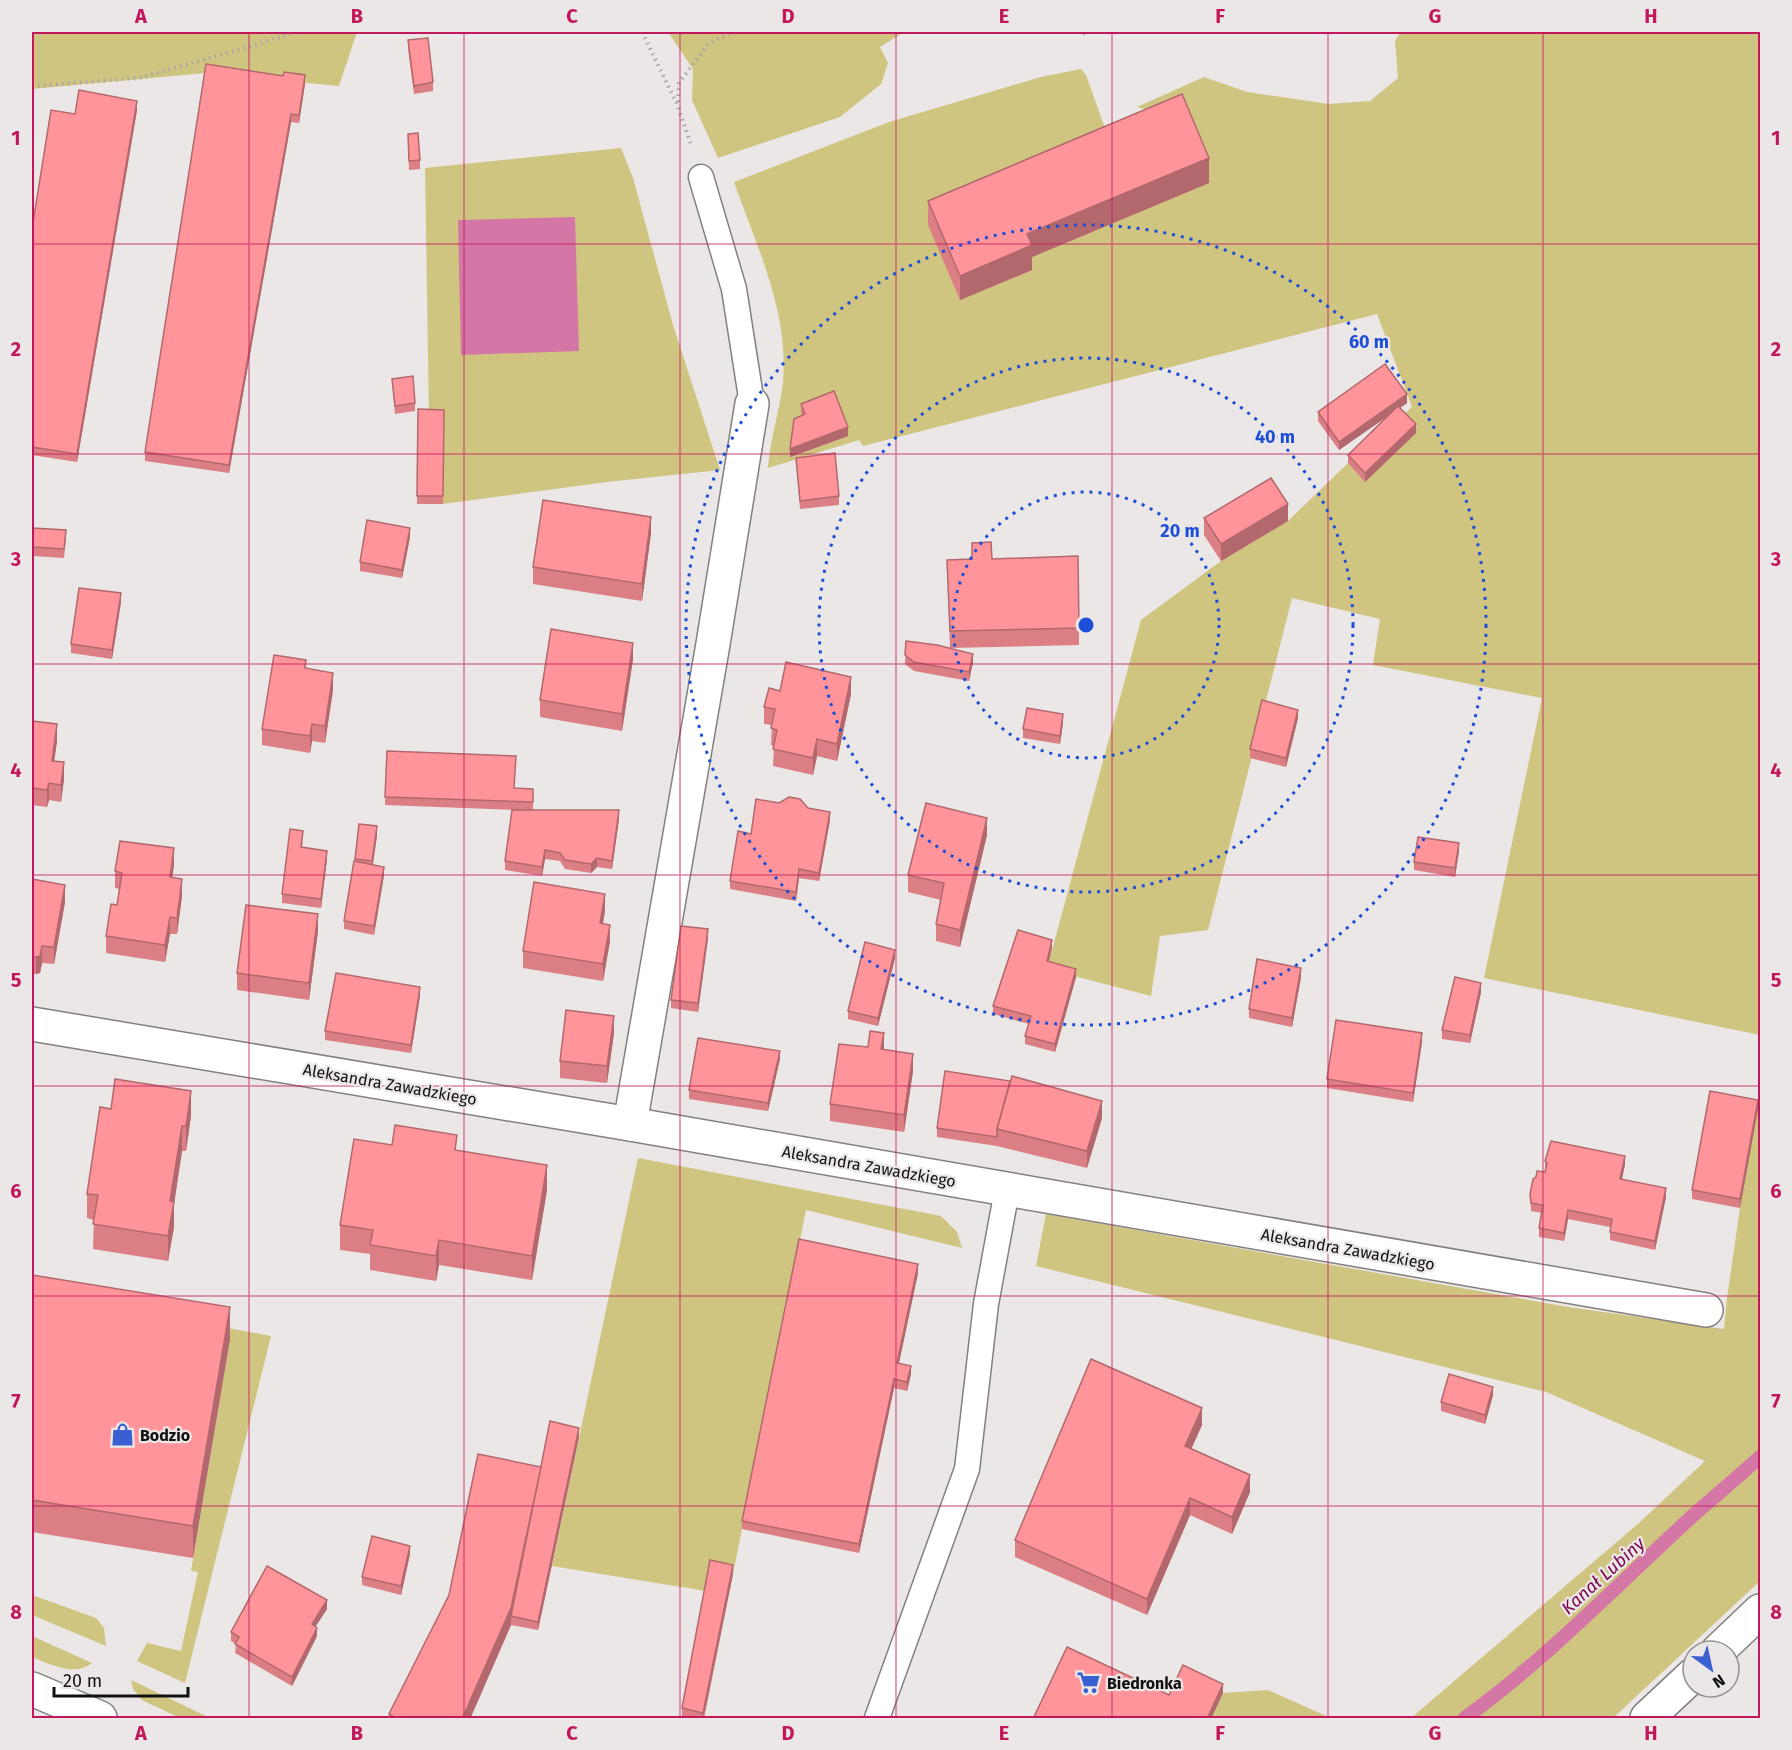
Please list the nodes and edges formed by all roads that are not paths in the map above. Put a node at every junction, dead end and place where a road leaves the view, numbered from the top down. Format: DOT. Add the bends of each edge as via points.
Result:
graph roads {
  1 [pos="701,177"];
  2 [pos="752,404"];
  3 [pos="32,1024"];
  4 [pos="630,1124"];
  5 [pos="1007,1190"];
  6 [pos="1706,1310"];
  7 [pos="1761,1611"];
  8 [pos="1732,1639"];
  9 [pos="1681,1686"];
  10 [pos="32,1689"];
  11 [pos="100,1719"];
  12 [pos="877,1719"];
  13 [pos="1647,1719"];
  1 -- 2 [label="lane" via="734,289"];
  2 -- 4 [label="street"];
  3 -- 4 [label="street, Aleksandra Zawadzkiego"];
  4 -- 5 [label="street, Aleksandra Zawadzkiego"];
  5 -- 6 [label="street, Aleksandra Zawadzkiego"];
  5 -- 12 [label="lane" via="986,1304 967,1468"];
  7 -- 8 [label="street"];
  9 -- 13 [label="street"];
  10 -- 11 [label="street"];
}
